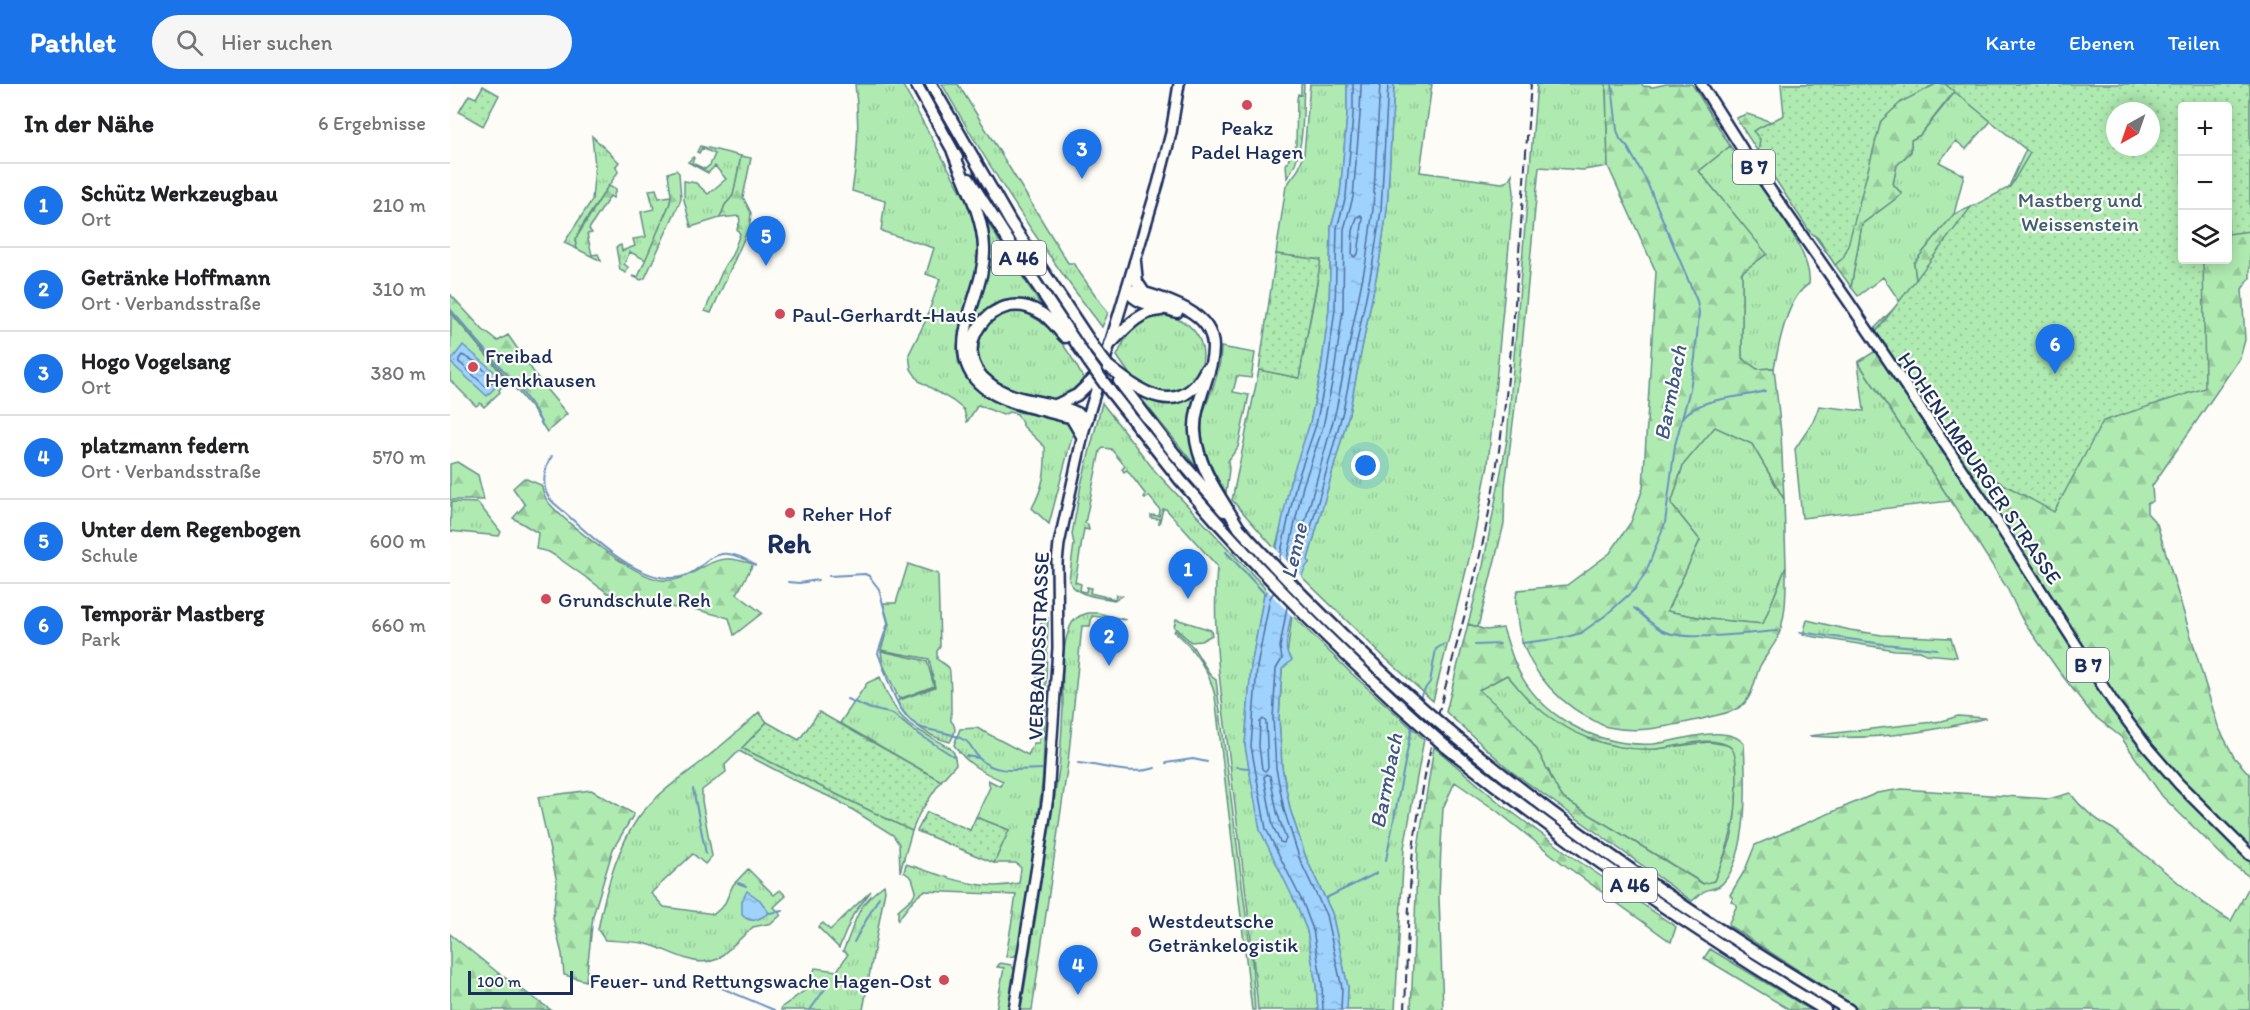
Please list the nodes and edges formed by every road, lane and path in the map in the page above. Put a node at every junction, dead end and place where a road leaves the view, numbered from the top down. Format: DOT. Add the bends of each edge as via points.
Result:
graph roads {
  1 [pos="916,84"];
  2 [pos="931,84"];
  3 [pos="1179,84"];
  4 [pos="1701,84"];
  5 [pos="953,153"];
  6 [pos="1135,262"];
  7 [pos="1127,290"];
  8 [pos="1145,294"];
  9 [pos="1170,309"];
  10 [pos="1110,344"];
  11 [pos="1089,362"];
  12 [pos="1104,370"];
  13 [pos="1116,375"];
  14 [pos="1056,405"];
  15 [pos="1072,418"];
  16 [pos="1087,419"];
  17 [pos="1082,436"];
  18 [pos="1223,506"];
  19 [pos="2250,855"];
  20 [pos="1014,1010"];
  21 [pos="1825,1010"];
  22 [pos="1849,1010"];
  1 -- 5 [label="highway, A 46"];
  2 -- 12 [label="highway, A 46, bridge" via="1011,223 1095,349"];
  3 -- 6 [label="main road, VERBANDSSTRASSE" via="1171,134"];
  4 -- 19 [label="main road, HOHENLIMBURGER STRASSE / B 7" via="1740,147 1994,517 2113,702 2179,784"];
  5 -- 11 [label="highway, A 46"];
  5 -- 15 [label="highway" via="974,204 984,249 964,342 971,373 992,395"];
  6 -- 7 [label="main road, VERBANDSSTRASSE"];
  6 -- 8 [label="highway" via="1137,282"];
  7 -- 8 [label="highway"];
  7 -- 9 [label="highway" via="1144,304"];
  7 -- 10 [label="main road, VERBANDSSTRASSE"];
  8 -- 18 [label="highway" via="1186,309 1197,317 1213,343 1213,359 1195,431 1199,456"];
  9 -- 10 [label="highway" via="1141,315"];
  9 -- 13 [label="highway" via="1191,319 1205,338 1208,360 1202,378 1186,393 1164,398 1150,396"];
  10 -- 12 [label="main road, VERBANDSSTRASSE"];
  11 -- 14 [label="highway" via="1032,308 1001,308 981,322 972,344 972,356 981,376 1000,390"];
  11 -- 21 [label="highway, A 46, bridge" via="1174,473 1260,569 1343,654 1445,746 1600,864"];
  12 -- 13 [label="highway, A 46"];
  12 -- 14 [label="highway" via="1077,395"];
  12 -- 16 [label="main road, VERBANDSSTRASSE"];
  13 -- 18 [label="highway, A 46" via="1174,453"];
  14 -- 16 [label="highway"];
  15 -- 16 [label="highway"];
  15 -- 17 [label="highway"];
  16 -- 17 [label="main road, VERBANDSSTRASSE"];
  17 -- 20 [label="main road, VERBANDSSTRASSE" via="1057,562 1058,637 1048,797"];
  18 -- 22 [label="highway, A 46, bridge" via="1239,528 1357,649 1523,792 1743,945"];
}
